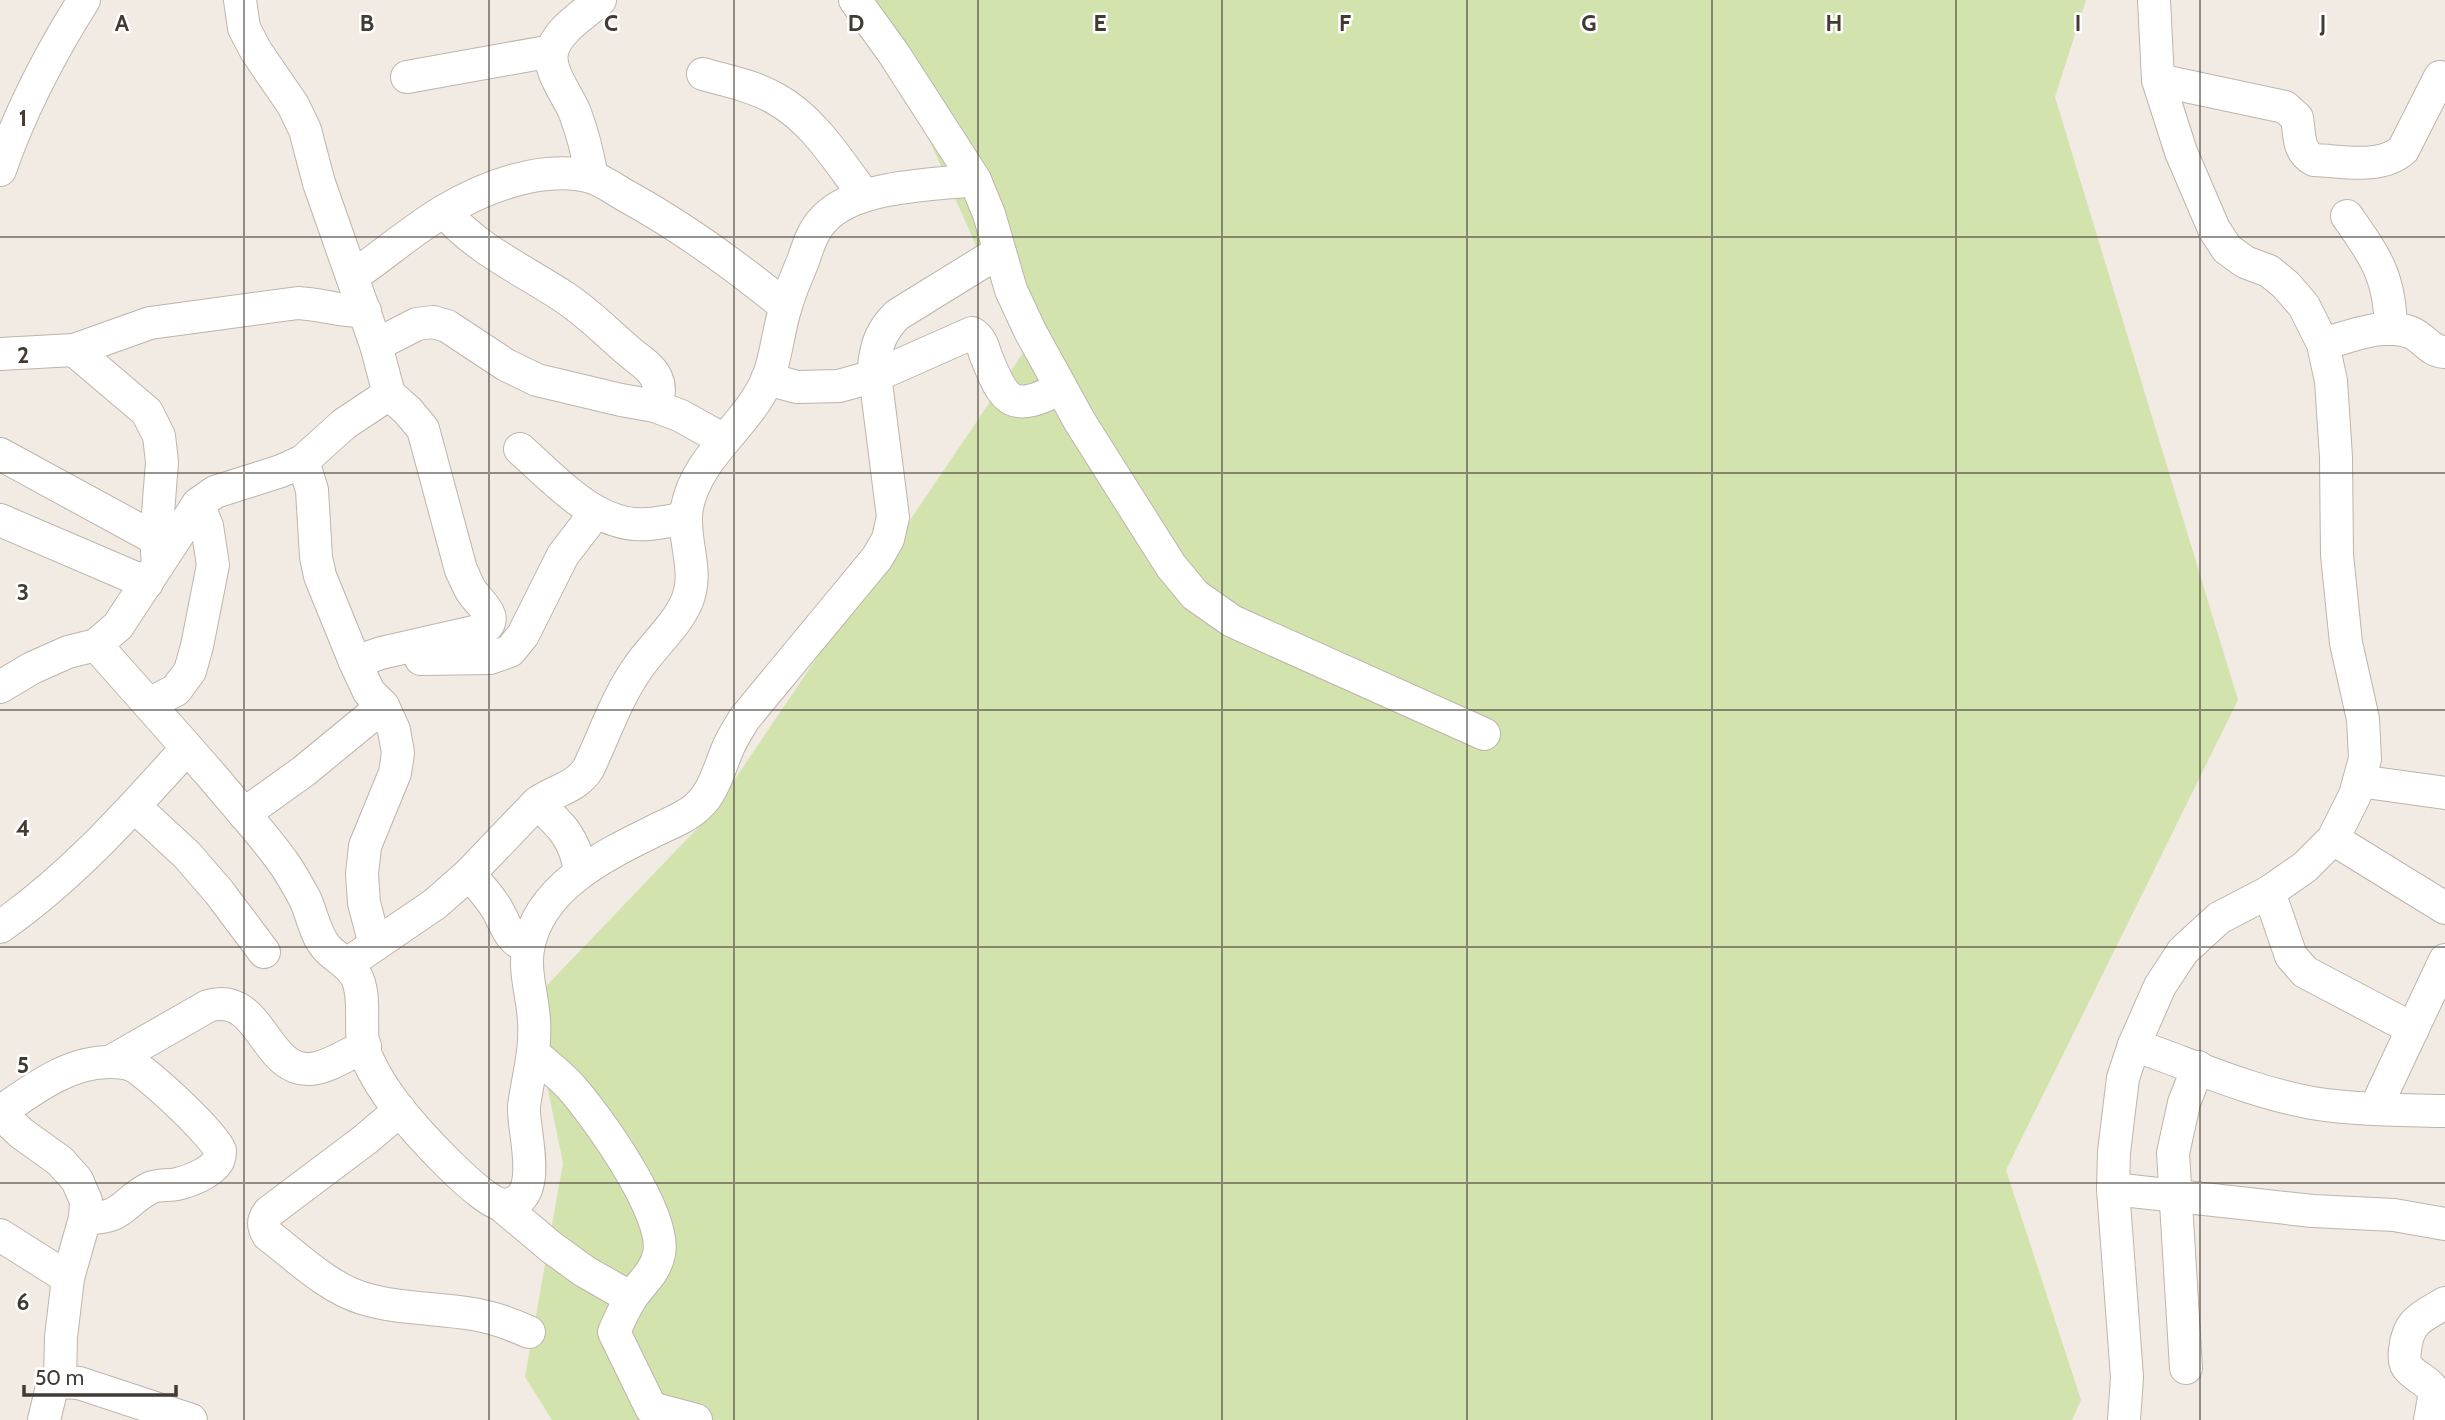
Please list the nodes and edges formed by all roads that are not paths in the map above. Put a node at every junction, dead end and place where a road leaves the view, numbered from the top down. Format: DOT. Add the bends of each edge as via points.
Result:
graph roads {
  1 [pos="84,0"];
  2 [pos="240,0"];
  3 [pos="855,0"];
  4 [pos="2154,0"];
  5 [pos="587,5"];
  6 [pos="552,51"];
  7 [pos="704,74"];
  8 [pos="407,77"];
  9 [pos="2440,77"];
  10 [pos="2158,80"];
  11 [pos="7,121"];
  12 [pos="0,170"];
  13 [pos="592,177"];
  14 [pos="975,180"];
  15 [pos="864,195"];
  16 [pos="444,211"];
  17 [pos="2347,216"];
  18 [pos="999,252"];
  19 [pos="353,276"];
  20 [pos="785,306"];
  21 [pos="365,311"];
  22 [pos="2391,329"];
  23 [pos="2323,344"];
  24 [pos="376,345"];
  25 [pos="74,350"];
  26 [pos="2445,352"];
  27 [pos="0,354"];
  28 [pos="875,376"];
  29 [pos="767,379"];
  30 [pos="1061,388"];
  31 [pos="389,394"];
  32 [pos="655,406"];
  33 [pos="724,440"];
  34 [pos="520,449"];
  35 [pos="0,454"];
  36 [pos="303,461"];
  37 [pos="198,505"];
  38 [pos="596,512"];
  39 [pos="686,518"];
  40 [pos="0,520"];
  41 [pos="154,562"];
  42 [pos="96,645"];
  43 [pos="355,662"];
  44 [pos="0,687"];
  45 [pos="376,699"];
  46 [pos="149,704"];
  47 [pos="1484,734"];
  48 [pos="187,748"];
  49 [pos="2359,781"];
  50 [pos="2445,793"];
  51 [pos="537,803"];
  52 [pos="134,806"];
  53 [pos="244,814"];
  54 [pos="2333,839"];
  55 [pos="580,872"];
  56 [pos="469,874"];
  57 [pos="2269,892"];
  58 [pos="2445,908"];
  59 [pos="0,927"];
  60 [pos="375,945"];
  61 [pos="528,947"];
  62 [pos="264,952"];
  63 [pos="2445,960"];
  64 [pos="347,964"];
  65 [pos="2413,1028"];
  66 [pos="2134,1045"];
  67 [pos="365,1046"];
  68 [pos="534,1054"];
  69 [pos="110,1062"];
  70 [pos="2197,1067"];
  71 [pos="2375,1109"];
  72 [pos="400,1110"];
  73 [pos="2445,1111"];
  74 [pos="0,1112"];
  75 [pos="2113,1189"];
  76 [pos="2174,1194"];
  77 [pos="502,1205"];
  78 [pos="85,1217"];
  79 [pos="2445,1224"];
  80 [pos="0,1235"];
  81 [pos="68,1278"];
  82 [pos="631,1298"];
  83 [pos="2445,1303"];
  84 [pos="529,1332"];
  85 [pos="2186,1368"];
  86 [pos="60,1382"];
  87 [pos="44,1420"];
  88 [pos="191,1420"];
  89 [pos="696,1420"];
  90 [pos="2124,1420"];
  91 [pos="2430,1420"];
  1 -- 11 [label="street"];
  2 -- 19 [label="street" via="244,28 305,130"];
  3 -- 14 [label="street"];
  4 -- 10 [label="street"];
  5 -- 6 [label="street"];
  6 -- 8 [label="street"];
  6 -- 13 [label="street" via="552,65 575,112"];
  7 -- 15 [label="street" via="776,98 800,116"];
  9 -- 10 [label="street" via="2403,149 2380,162 2314,160 2305,156 2297,118 2286,107"];
  10 -- 23 [label="street" via="2181,152 2214,229 2227,249 2286,285 2304,306"];
  11 -- 12 [label="street"];
  13 -- 16 [label="street" via="526,177"];
  13 -- 20 [label="street" via="651,210"];
  14 -- 15 [label="street"];
  14 -- 18 [label="street"];
  15 -- 20 [label="street" via="824,218"];
  16 -- 19 [label="street"];
  16 -- 32 [label="street" via="486,248 601,324 646,365 657,377"];
  17 -- 22 [label="street" via="2385,279"];
  18 -- 28 [label="street" via="897,315 876,346"];
  18 -- 30 [label="street" via="1016,300"];
  19 -- 21 [label="street"];
  20 -- 29 [label="street"];
  21 -- 24 [label="street"];
  21 -- 25 [label="street" via="298,303 185,317 150,323"];
  22 -- 23 [label="street"];
  22 -- 26 [label="street" via="2410,332 2436,352"];
  23 -- 49 [label="street" via="2331,381 2337,555 2346,643 2363,719 2365,759"];
  24 -- 31 [label="street"];
  24 -- 32 [label="street" via="417,324 433,322 537,380"];
  25 -- 27 [label="street"];
  25 -- 41 [label="street" via="147,412 159,436 162,462"];
  28 -- 29 [label="street" via="819,388"];
  28 -- 30 [label="street" via="972,333 979,339 999,389 1007,396 1029,403"];
  28 -- 55 [label="street" via="893,517 877,558 744,719 698,806"];
  29 -- 33 [label="street" via="752,407"];
  30 -- 47 [label="street" via="1171,566 1195,595 1263,636"];
  31 -- 36 [label="street" via="344,424"];
  31 -- 43 [label="street" via="423,429 461,570 491,620 482,630"];
  32 -- 33 [label="street"];
  33 -- 39 [label="street" via="694,482"];
  34 -- 38 [label="street"];
  35 -- 41 [label="street"];
  36 -- 37 [label="street" via="215,492"];
  36 -- 43 [label="street" via="312,490 320,576"];
  37 -- 41 [label="street"];
  37 -- 46 [label="street" via="207,526 213,565 197,646 190,671 176,690"];
  38 -- 39 [label="street" via="646,525"];
  38 -- 45 [label="street" via="563,555 523,635 510,651 490,658 396,663"];
  39 -- 51 [label="street" via="692,565 687,602 635,670 582,779"];
  40 -- 41 [label="street"];
  41 -- 42 [label="street" via="118,626"];
  42 -- 44 [label="street" via="68,652"];
  42 -- 46 [label="street"];
  43 -- 45 [label="street"];
  45 -- 53 [label="street" via="304,771"];
  45 -- 60 [label="street" via="394,730 398,753 395,773 365,846 364,902"];
  46 -- 48 [label="street"];
  48 -- 52 [label="street"];
  48 -- 53 [label="street"];
  49 -- 50 [label="street"];
  49 -- 54 [label="street"];
  51 -- 55 [label="street" via="571,839"];
  51 -- 56 [label="street"];
  52 -- 59 [label="street" via="49,890"];
  52 -- 62 [label="street" via="195,864"];
  53 -- 64 [label="street" via="285,865 323,944"];
  54 -- 57 [label="street" via="2305,867"];
  54 -- 58 [label="street"];
  55 -- 61 [label="street" via="555,894"];
  56 -- 60 [label="street"];
  56 -- 61 [label="street" via="512,938"];
  57 -- 65 [label="street" via="2291,956 2305,972"];
  57 -- 66 [label="street" via="2220,918 2183,951 2160,986"];
  60 -- 64 [label="street"];
  61 -- 68 [label="street"];
  63 -- 65 [label="street"];
  64 -- 67 [label="street" via="361,989"];
  65 -- 71 [label="street"];
  66 -- 70 [label="street"];
  66 -- 75 [label="street" via="2118,1109"];
  67 -- 69 [label="street" via="320,1067 293,1066 281,1058 247,1014 221,1002"];
  67 -- 72 [label="street" via="379,1081"];
  68 -- 77 [label="street" via="524,1108 529,1177 516,1201"];
  68 -- 82 [label="street" via="592,1112 645,1198 660,1251 653,1271"];
  69 -- 74 [label="street" via="55,1076"];
  69 -- 78 [label="street" via="131,1065 154,1080 212,1138 219,1158 213,1167 191,1179 152,1187 120,1212 103,1218"];
  70 -- 71 [label="street" via="2255,1089 2311,1103"];
  70 -- 76 [label="street" via="2177,1126"];
  71 -- 73 [label="street"];
  72 -- 77 [label="street" via="464,1179"];
  72 -- 84 [label="street" via="269,1212 264,1227 268,1235 331,1283 360,1297 476,1314"];
  74 -- 78 [label="street" via="77,1180 86,1200"];
  75 -- 76 [label="street"];
  75 -- 90 [label="street" via="2127,1377"];
  76 -- 79 [label="street"];
  76 -- 85 [label="street"];
  77 -- 82 [label="street" via="584,1271"];
  78 -- 81 [label="street"];
  80 -- 81 [label="street"];
  81 -- 86 [label="street"];
  82 -- 89 [label="street" via="614,1332 651,1408"];
  83 -- 91 [label="street" via="2423,1314 2406,1338 2405,1364 2435,1392"];
  86 -- 87 [label="street" via="51,1391"];
  86 -- 88 [label="street" via="79,1383"];
}
